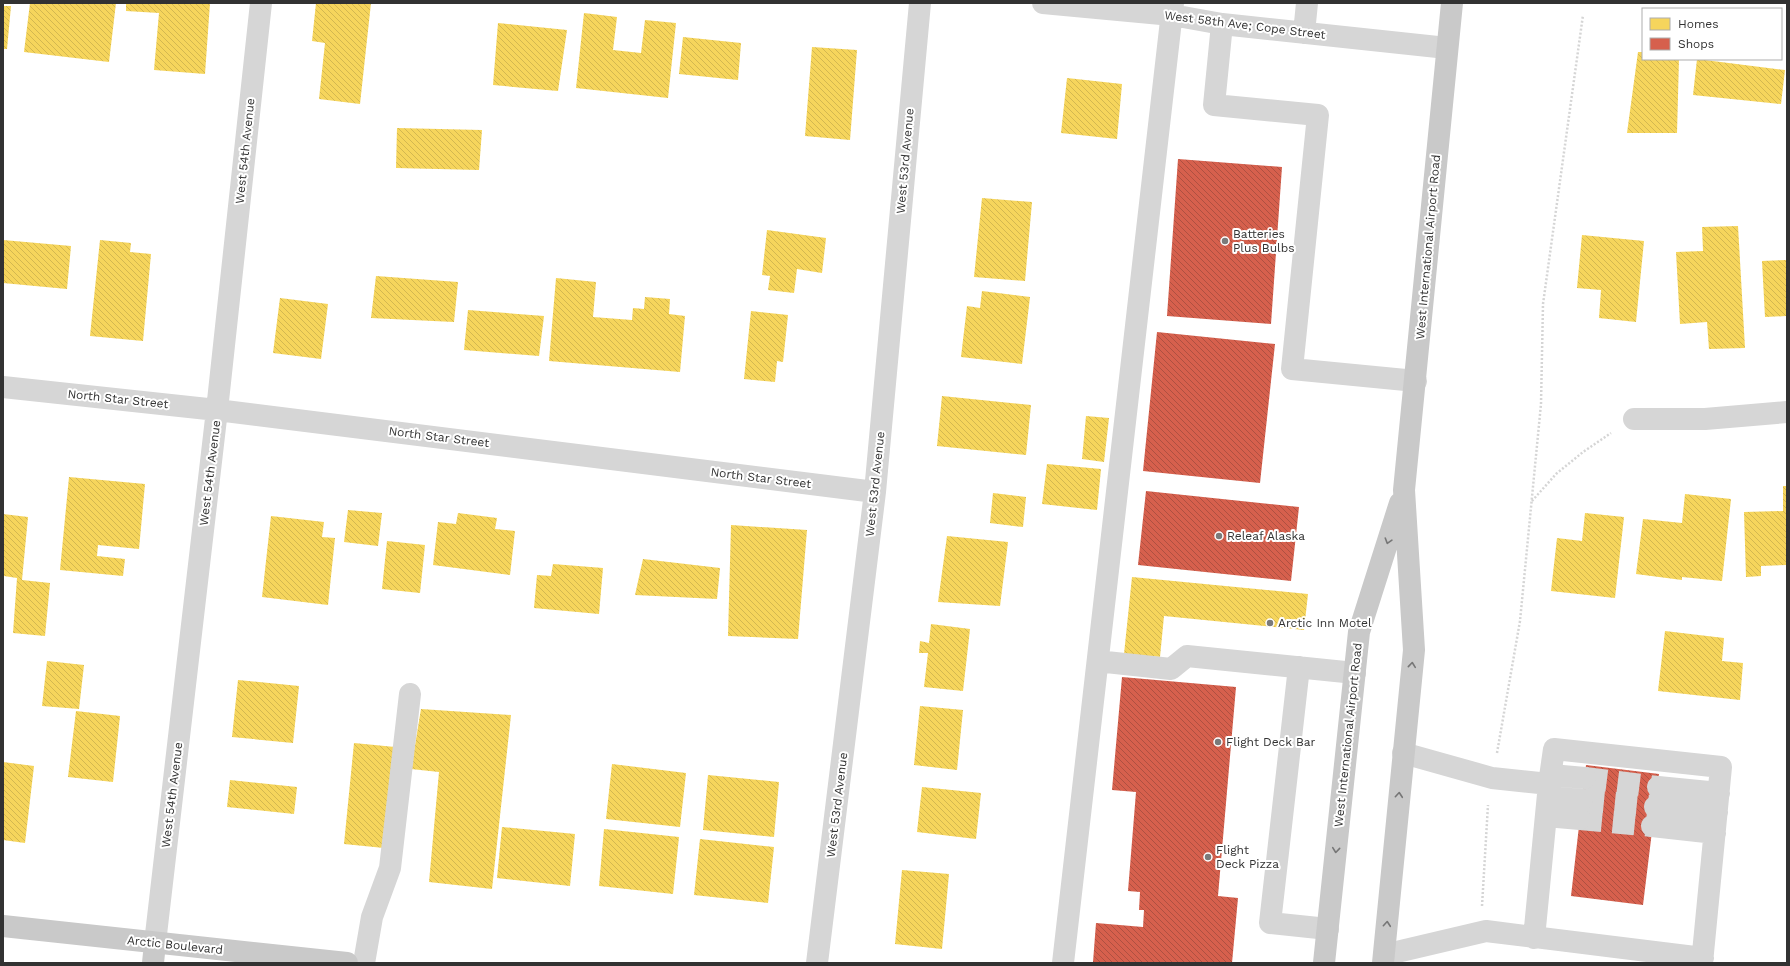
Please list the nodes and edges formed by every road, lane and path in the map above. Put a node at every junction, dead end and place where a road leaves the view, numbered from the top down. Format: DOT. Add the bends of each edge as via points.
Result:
graph roads {
  1 [pos="260,3"];
  2 [pos="920,3"];
  3 [pos="1043,3"];
  4 [pos="1307,3"];
  5 [pos="1452,3"];
  6 [pos="1172,9"];
  7 [pos="1583,15"];
  8 [pos="1222,24"];
  9 [pos="1304,33"];
  10 [pos="1447,48"];
  11 [pos="1416,381"];
  12 [pos="3,387"];
  13 [pos="217,410"];
  14 [pos="1787,412"];
  15 [pos="1634,419"];
  16 [pos="1404,490"];
  17 [pos="875,492"];
  18 [pos="1531,501"];
  19 [pos="1106,662"];
  20 [pos="1298,667"];
  21 [pos="1355,673"];
  22 [pos="410,694"];
  23 [pos="1403,753"];
  24 [pos="1492,778"];
  25 [pos="1585,778"];
  26 [pos="1549,793"];
  27 [pos="1581,810"];
  28 [pos="1717,813"];
  29 [pos="3,926"];
  30 [pos="1328,929"];
  31 [pos="1481,933"];
  32 [pos="1534,938"];
  33 [pos="154,953"];
  34 [pos="1383,959"];
  35 [pos="1703,961"];
  36 [pos="347,963"];
  37 [pos="364,963"];
  38 [pos="817,963"];
  39 [pos="1063,963"];
  40 [pos="1324,963"];
  1 -- 13 [label="street, West 54th Avenue"];
  2 -- 17 [label="street, West 53rd Avenue"];
  3 -- 6 [label="street, West 58th Ave; Cope Street"];
  4 -- 9 [label="street"];
  5 -- 10 [label="main road, West International Airport Road"];
  6 -- 8 [label="street, West 58th Ave; Cope Street"];
  6 -- 39 [label="street"];
  7 -- 18 [label="path" via="1543,304 1541,404"];
  8 -- 9 [label="street, West 58th Ave; Cope Street"];
  8 -- 11 [label="street" via="1214,105 1318,116 1292,369"];
  9 -- 10 [label="street, West 58th Ave; Cope Street"];
  10 -- 11 [label="main road, West International Airport Road"];
  11 -- 16 [label="main road, West International Airport Road"];
  12 -- 13 [label="street, North Star Street"];
  13 -- 17 [label="street, North Star Street"];
  13 -- 33 [label="street, West 54th Avenue"];
  14 -- 15 [label="street" via="1705,419"];
  15 -- 18 [label="path" via="1583,452 1556,474"];
  16 -- 21 [label="main road, West International Airport Road, one-way" via="1359,632"];
  23 -- 16 [label="main road, West International Airport Road, one-way" via="1414,650"];
  17 -- 38 [label="street, West 53rd Avenue"];
  18 -- 24 [label="path" via="1520,621"];
  19 -- 20 [label="street" via="1171,669 1187,656"];
  20 -- 21 [label="street"];
  20 -- 30 [label="street" via="1270,923"];
  21 -- 30 [label="main road, West International Airport Road, one-way"];
  22 -- 37 [label="street" via="390,868 372,917"];
  23 -- 24 [label="street"];
  34 -- 23 [label="main road, West International Airport Road, one-way"];
  24 -- 26 [label="street"];
  24 -- 31 [label="path" via="1488,804"];
  25 -- 26 [label="street"];
  26 -- 27 [label="street"];
  26 -- 28 [label="street" via="1554,749 1722,767"];
  26 -- 32 [label="street"];
  28 -- 28 [label="street" via="1655,807"];
  28 -- 35 [label="street"];
  29 -- 33 [label="main road, Arctic Boulevard"];
  30 -- 40 [label="main road, West International Airport Road"];
  31 -- 32 [label="street" via="1486,931"];
  31 -- 34 [label="street"];
  32 -- 35 [label="street"];
  33 -- 36 [label="main road, Arctic Boulevard"];
}
